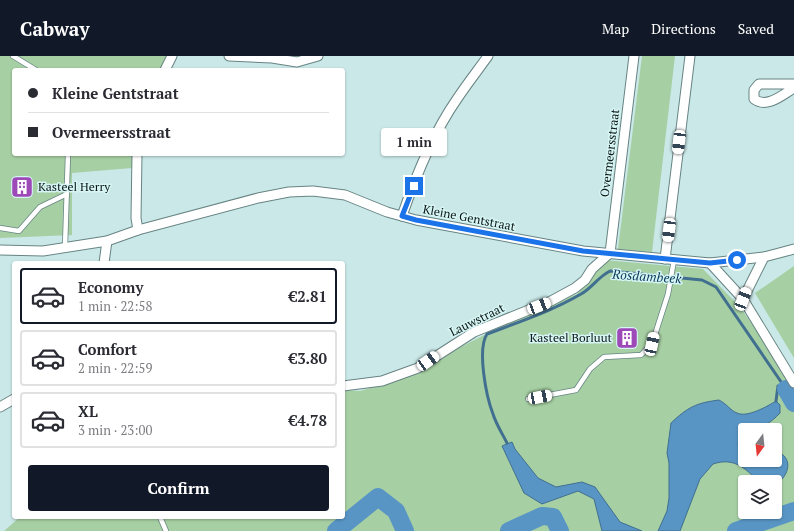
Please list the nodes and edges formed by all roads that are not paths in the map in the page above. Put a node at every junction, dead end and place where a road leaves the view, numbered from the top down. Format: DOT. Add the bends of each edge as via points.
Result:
graph roads {
  1 [pos="13,56"];
  2 [pos="172,56"];
  3 [pos="229,56"];
  4 [pos="318,56"];
  5 [pos="488,56"];
  6 [pos="634,56"];
  7 [pos="690,56"];
  8 [pos="272,57"];
  9 [pos="33,68"];
  10 [pos="166,68"];
  11 [pos="794,84"];
  12 [pos="794,88"];
  13 [pos="68,156"];
  14 [pos="137,156"];
  15 [pos="67,194"];
  16 [pos="402,216"];
  17 [pos="0,228"];
  18 [pos="138,230"];
  19 [pos="107,241"];
  20 [pos="65,247"];
  21 [pos="794,249"];
  22 [pos="0,250"];
  23 [pos="610,253"];
  24 [pos="764,257"];
  25 [pos="670,259"];
  26 [pos="104,261"];
  27 [pos="710,263"];
  28 [pos="743,299"];
  29 [pos="794,383"];
  30 [pos="345,386"];
  31 [pos="528,399"];
  32 [pos="12,400"];
  33 [pos="0,407"];
  34 [pos="161,519"];
  35 [pos="166,531"];
  1 -- 9 [label="lane"];
  2 -- 10 [label="street"];
  3 -- 8 [label="street"];
  4 -- 8 [label="street" via="297,62"];
  5 -- 16 [label="street" via="456,100 439,131"];
  6 -- 23 [label="street, Overmeersstraat"];
  7 -- 25 [label="street"];
  11 -- 12 [label="street" via="759,84 754,90 754,99 760,103 768,103"];
  13 -- 15 [label="lane"];
  14 -- 18 [label="street"];
  15 -- 17 [label="lane" via="40,207 19,231"];
  15 -- 20 [label="lane"];
  16 -- 18 [label="street, Kleine Gentstraat" via="339,194 297,191 258,198"];
  16 -- 23 [label="street, Kleine Gentstraat" via="454,229 583,251"];
  18 -- 19 [label="street, Kleine Gentstraat"];
  19 -- 20 [label="street, Kleine Gentstraat"];
  19 -- 26 [label="street"];
  20 -- 22 [label="street, Kleine Gentstraat" via="43,251"];
  21 -- 24 [label="street, Kleine Gentstraat"];
  23 -- 25 [label="street, Kleine Gentstraat"];
  23 -- 30 [label="street, Lauwstraat" via="592,269 585,280 552,301 474,332 418,368 382,380"];
  24 -- 27 [label="street, Kleine Gentstraat"];
  24 -- 28 [label="street"];
  25 -- 27 [label="street, Kleine Gentstraat"];
  25 -- 31 [label="lane" via="668,294 652,344 641,355 604,357 590,368 576,390"];
  27 -- 28 [label="street"];
  28 -- 29 [label="street"];
  32 -- 33 [label="street"];
  34 -- 35 [label="lane"];
}
